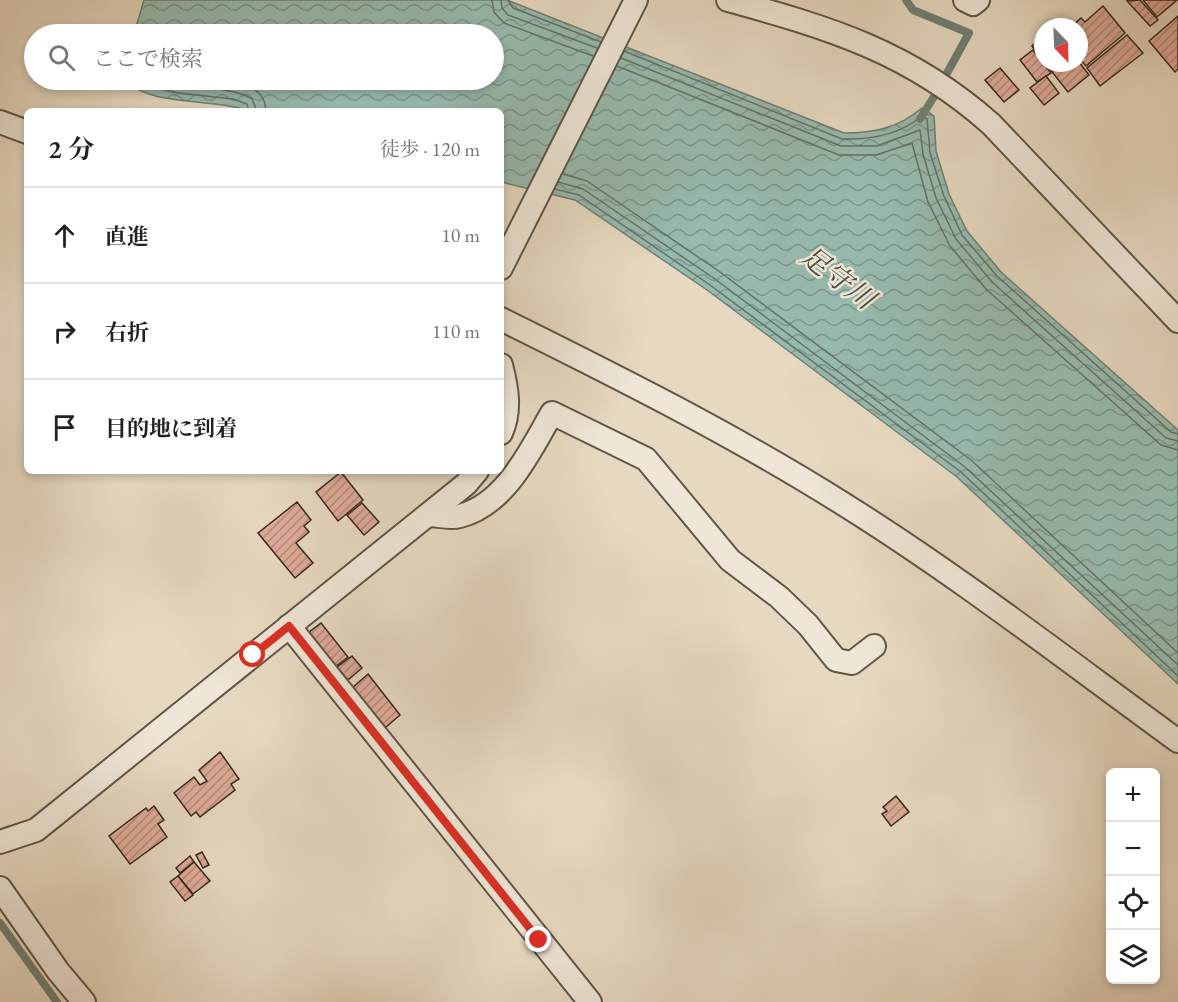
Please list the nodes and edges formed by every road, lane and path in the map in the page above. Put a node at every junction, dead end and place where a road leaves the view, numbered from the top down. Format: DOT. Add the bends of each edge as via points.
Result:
graph roads {
  1 [pos="636,0"];
  2 [pos="728,0"];
  3 [pos="965,0"];
  4 [pos="978,0"];
  5 [pos="0,122"];
  6 [pos="24,131"];
  7 [pos="504,262"];
  8 [pos="504,320"];
  9 [pos="1178,321"];
  10 [pos="504,376"];
  11 [pos="504,427"];
  12 [pos="474,474"];
  13 [pos="428,515"];
  14 [pos="289,626"];
  15 [pos="874,646"];
  16 [pos="1178,741"];
  17 [pos="0,842"];
  18 [pos="0,888"];
  19 [pos="84,1002"];
  20 [pos="590,1002"];
  1 -- 7 [label="street"];
  2 -- 9 [label="street" via="816,24 871,45 935,79 999,133"];
  3 -- 4 [label="street" via="974,4"];
  5 -- 6 [label="street"];
  8 -- 16 [label="street" via="660,398 843,504 941,568"];
  10 -- 11 [label="street" via="508,419"];
  12 -- 13 [label="street"];
  13 -- 14 [label="street"];
  13 -- 15 [label="street" via="459,516 485,503 514,477 552,413 646,459 730,560 787,604 836,660 852,663"];
  14 -- 17 [label="street" via="36,830"];
  14 -- 20 [label="street"];
  18 -- 19 [label="street"];
}
